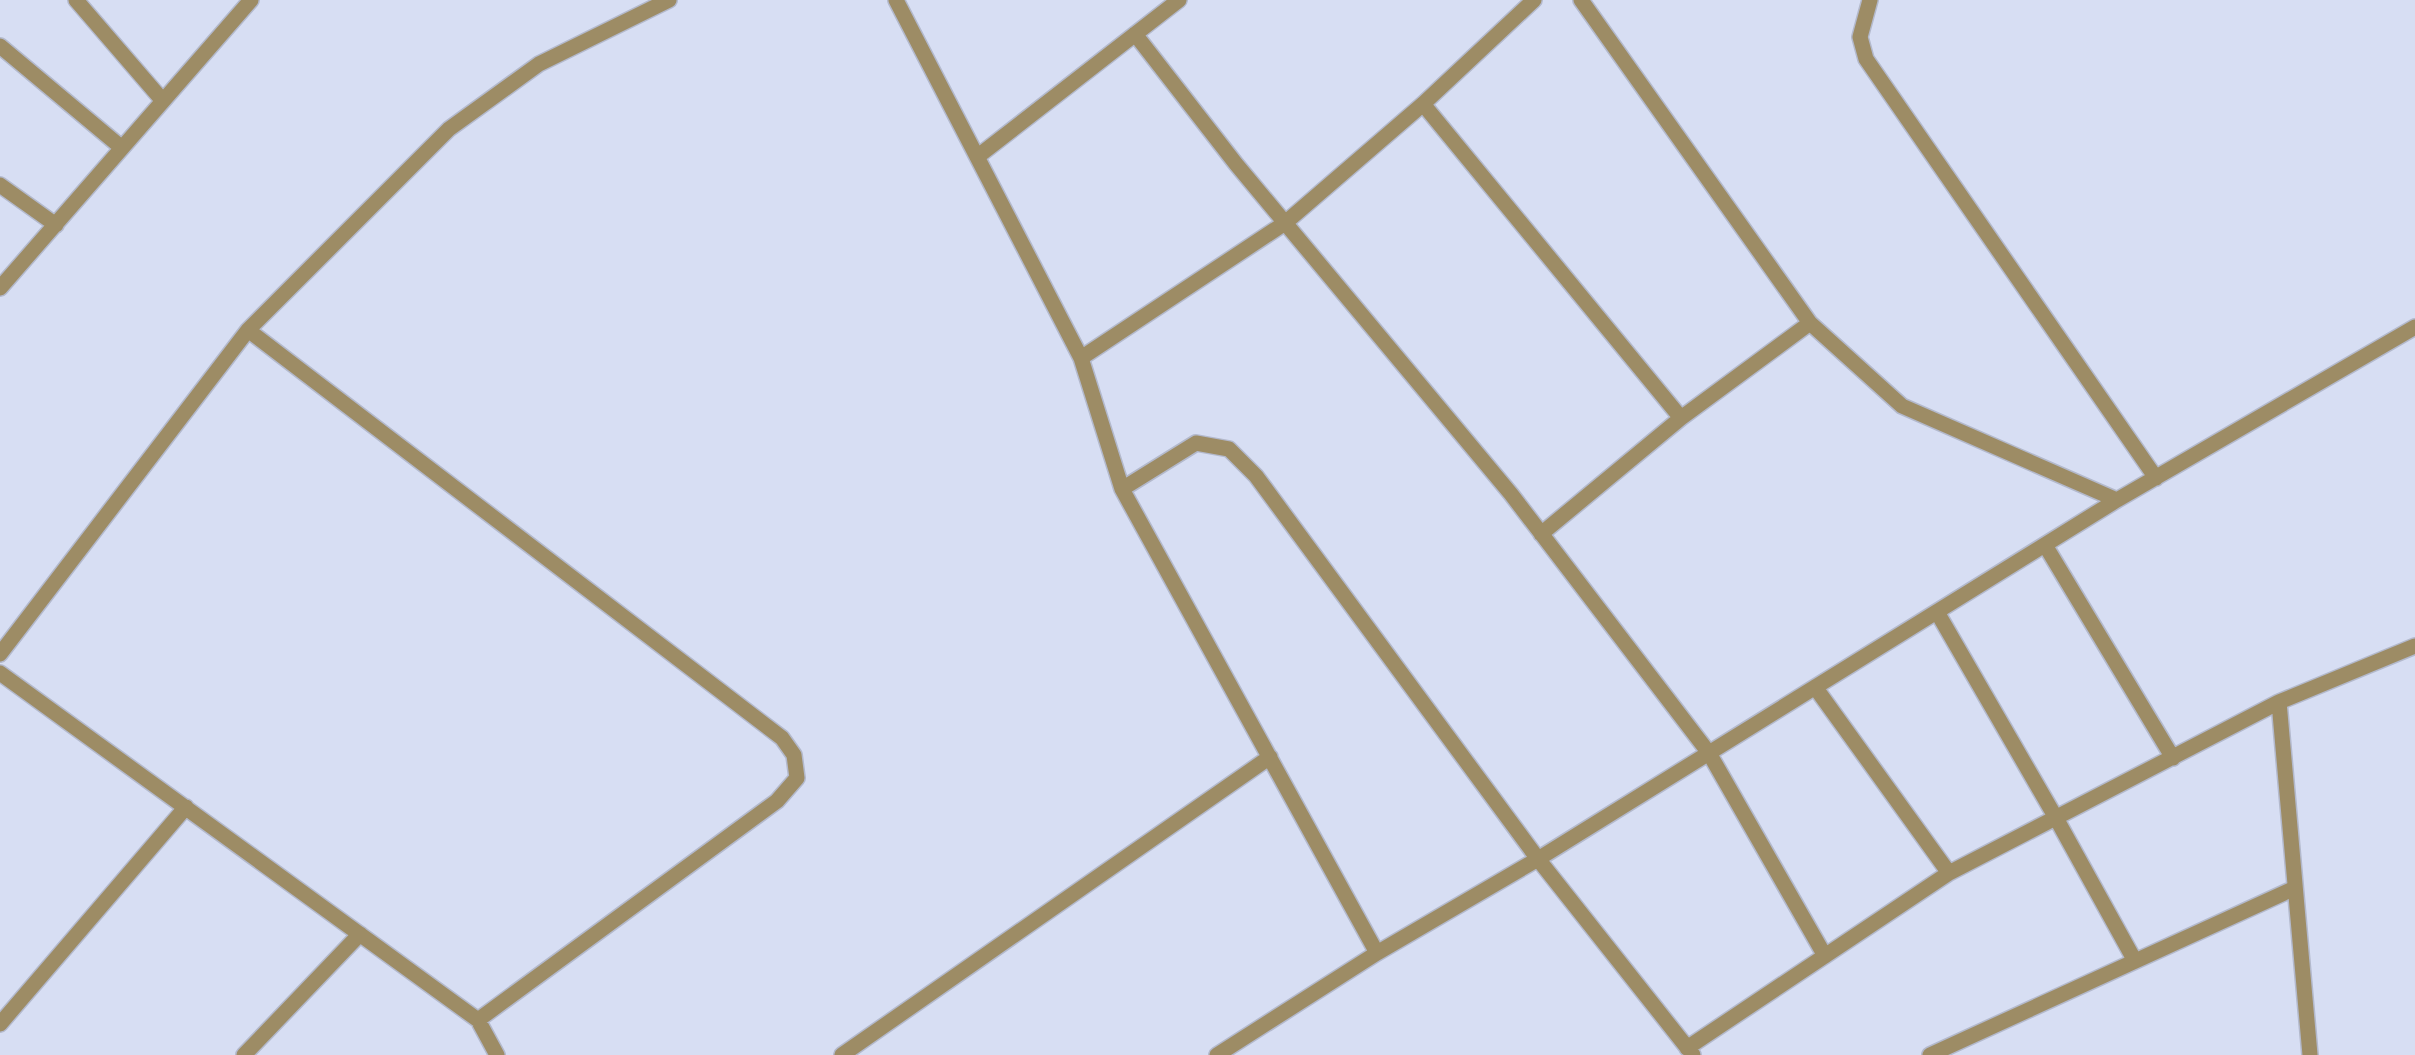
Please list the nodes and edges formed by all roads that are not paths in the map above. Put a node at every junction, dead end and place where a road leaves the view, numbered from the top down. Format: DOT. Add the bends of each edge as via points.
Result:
graph roads {
  1 [pos="76,0"];
  2 [pos="251,0"];
  3 [pos="669,0"];
  4 [pos="896,0"];
  5 [pos="1179,0"];
  6 [pos="1534,0"];
  7 [pos="1581,0"];
  8 [pos="1870,0"];
  9 [pos="1135,34"];
  10 [pos="0,46"];
  11 [pos="163,101"];
  12 [pos="1423,104"];
  13 [pos="122,148"];
  14 [pos="977,157"];
  15 [pos="0,185"];
  16 [pos="1285,223"];
  17 [pos="56,225"];
  18 [pos="0,288"];
  19 [pos="1810,323"];
  20 [pos="2415,327"];
  21 [pos="248,330"];
  22 [pos="1081,358"];
  23 [pos="1681,418"];
  24 [pos="2156,478"];
  25 [pos="1122,489"];
  26 [pos="2117,500"];
  27 [pos="1541,534"];
  28 [pos="2045,545"];
  29 [pos="1937,612"];
  30 [pos="2415,646"];
  31 [pos="0,654"];
  32 [pos="0,673"];
  33 [pos="1815,687"];
  34 [pos="2279,702"];
  35 [pos="1709,753"];
  36 [pos="1270,757"];
  37 [pos="2173,758"];
  38 [pos="186,807"];
  39 [pos="2056,818"];
  40 [pos="1538,858"];
  41 [pos="1949,873"];
  42 [pos="2295,888"];
  43 [pos="360,934"];
  44 [pos="1377,953"];
  45 [pos="1825,956"];
  46 [pos="2135,961"];
  47 [pos="478,1020"];
  48 [pos="0,1024"];
  49 [pos="1690,1052"];
  50 [pos="244,1055"];
  51 [pos="498,1055"];
  52 [pos="842,1055"];
  53 [pos="1217,1055"];
  54 [pos="1930,1055"];
  55 [pos="2310,1055"];
  1 -- 11 [label="street"];
  2 -- 11 [label="street"];
  3 -- 21 [label="street" via="539,64 449,129"];
  4 -- 14 [label="street"];
  5 -- 9 [label="street"];
  6 -- 12 [label="street"];
  7 -- 19 [label="street"];
  8 -- 24 [label="street" via="1860,37 1866,59"];
  9 -- 14 [label="street"];
  9 -- 16 [label="street"];
  10 -- 13 [label="street"];
  11 -- 13 [label="street"];
  12 -- 16 [label="street"];
  12 -- 23 [label="street"];
  13 -- 17 [label="street"];
  14 -- 22 [label="street"];
  15 -- 17 [label="street"];
  16 -- 22 [label="street"];
  16 -- 27 [label="street"];
  17 -- 18 [label="street"];
  19 -- 23 [label="street"];
  19 -- 26 [label="street" via="1902,406"];
  20 -- 24 [label="street"];
  21 -- 31 [label="street"];
  21 -- 47 [label="street" via="782,738 794,755 797,778 777,801"];
  22 -- 25 [label="street"];
  23 -- 27 [label="street"];
  24 -- 26 [label="street"];
  25 -- 36 [label="street"];
  25 -- 40 [label="street" via="1196,443 1229,449 1256,476"];
  26 -- 28 [label="street"];
  27 -- 35 [label="street"];
  28 -- 29 [label="street"];
  28 -- 37 [label="street"];
  29 -- 33 [label="street"];
  29 -- 39 [label="street"];
  30 -- 34 [label="street"];
  32 -- 38 [label="street"];
  33 -- 35 [label="street"];
  33 -- 41 [label="street"];
  34 -- 37 [label="street"];
  34 -- 42 [label="street"];
  35 -- 40 [label="street"];
  35 -- 45 [label="street"];
  36 -- 44 [label="street"];
  36 -- 52 [label="street"];
  37 -- 39 [label="street"];
  38 -- 43 [label="street"];
  38 -- 48 [label="street"];
  39 -- 41 [label="street"];
  39 -- 46 [label="street"];
  40 -- 44 [label="street"];
  40 -- 49 [label="street"];
  41 -- 45 [label="street"];
  42 -- 46 [label="street"];
  42 -- 55 [label="street"];
  43 -- 47 [label="street"];
  43 -- 50 [label="street"];
  44 -- 53 [label="street"];
  45 -- 49 [label="street"];
  46 -- 54 [label="street"];
  47 -- 51 [label="street"];
}
